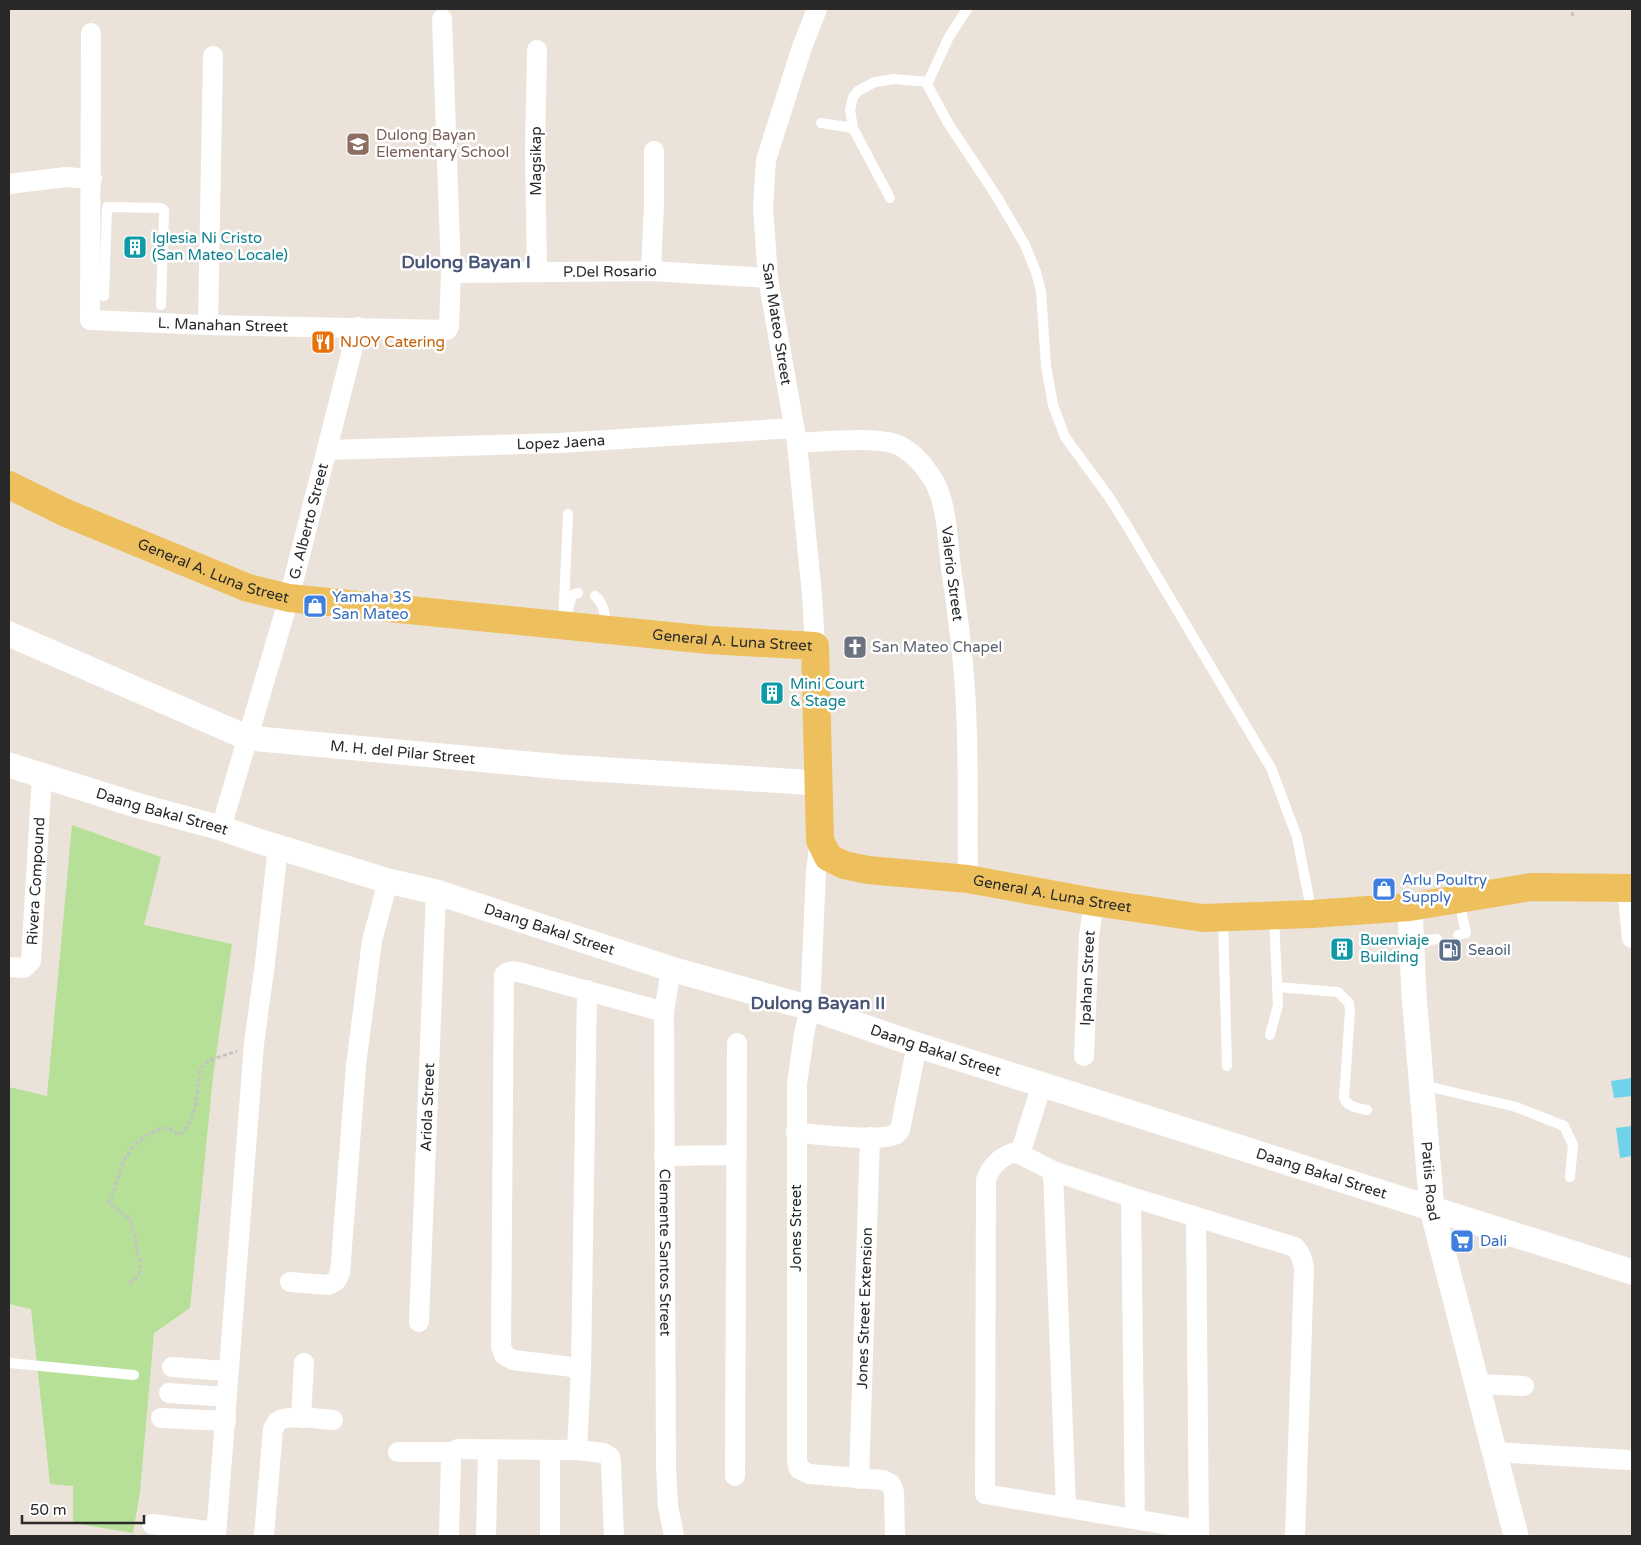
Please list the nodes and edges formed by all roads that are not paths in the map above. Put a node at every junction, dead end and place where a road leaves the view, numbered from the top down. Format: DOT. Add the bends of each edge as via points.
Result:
graph roads {
  1 [pos="817,9"];
  2 [pos="967,9"];
  3 [pos="442,19"];
  4 [pos="91,33"];
  5 [pos="537,50"];
  6 [pos="213,56"];
  7 [pos="928,82"];
  8 [pos="821,123"];
  9 [pos="853,128"];
  10 [pos="654,150"];
  11 [pos="92,179"];
  12 [pos="9,184"];
  13 [pos="890,198"];
  14 [pos="651,271"];
  15 [pos="537,272"];
  16 [pos="451,273"];
  17 [pos="768,278"];
  18 [pos="104,296"];
  19 [pos="161,305"];
  20 [pos="208,325"];
  21 [pos="358,327"];
  22 [pos="796,436"];
  23 [pos="327,450"];
  24 [pos="9,486"];
  25 [pos="568,514"];
  26 [pos="578,593"];
  27 [pos="595,596"];
  28 [pos="289,598"];
  29 [pos="564,625"];
  30 [pos="607,630"];
  31 [pos="9,634"];
  32 [pos="815,646"];
  33 [pos="248,738"];
  34 [pos="9,765"];
  35 [pos="42,775"];
  36 [pos="818,783"];
  37 [pos="221,828"];
  38 [pos="820,840"];
  39 [pos="278,847"];
  40 [pos="968,879"];
  41 [pos="388,881"];
  42 [pos="1630,888"];
  43 [pos="436,892"];
  44 [pos="1459,900"];
  45 [pos="1094,902"];
  46 [pos="1410,907"];
  47 [pos="1312,914"];
  48 [pos="1274,916"];
  49 [pos="1223,917"];
  50 [pos="1458,935"];
  51 [pos="1632,938"];
  52 [pos="1437,939"];
  53 [pos="1412,942"];
  54 [pos="9,966"];
  55 [pos="671,969"];
  56 [pos="1277,988"];
  57 [pos="587,990"];
  58 [pos="810,1008"];
  59 [pos="664,1012"];
  60 [pos="1270,1035"];
  61 [pos="738,1043"];
  62 [pos="917,1044"];
  63 [pos="1084,1056"];
  64 [pos="1227,1066"];
  65 [pos="1042,1084"];
  66 [pos="1421,1085"];
  67 [pos="1366,1110"];
  68 [pos="796,1133"];
  69 [pos="870,1137"];
  70 [pos="1020,1154"];
  71 [pos="664,1156"];
  72 [pos="736,1156"];
  73 [pos="1053,1171"];
  74 [pos="1570,1177"];
  75 [pos="1131,1197"];
  76 [pos="1432,1209"];
  77 [pos="1196,1217"];
  78 [pos="1632,1272"];
  79 [pos="290,1282"];
  80 [pos="419,1322"];
  81 [pos="9,1363"];
  82 [pos="304,1363"];
  83 [pos="172,1367"];
  84 [pos="581,1368"];
  85 [pos="227,1370"];
  86 [pos="134,1375"];
  87 [pos="1477,1384"];
  88 [pos="1524,1386"];
  89 [pos="169,1394"];
  90 [pos="227,1397"];
  91 [pos="161,1418"];
  92 [pos="301,1418"];
  93 [pos="333,1420"];
  94 [pos="226,1421"];
  95 [pos="488,1450"];
  96 [pos="550,1450"];
  97 [pos="577,1450"];
  98 [pos="398,1452"];
  99 [pos="452,1452"];
  100 [pos="1494,1452"];
  101 [pos="1628,1460"];
  102 [pos="735,1476"];
  103 [pos="859,1479"];
  104 [pos="1066,1507"];
  105 [pos="1136,1519"];
  106 [pos="152,1524"];
  107 [pos="1199,1533"];
  108 [pos="216,1534"];
  109 [pos="264,1536"];
  110 [pos="450,1536"];
  111 [pos="486,1536"];
  112 [pos="550,1536"];
  113 [pos="614,1536"];
  114 [pos="674,1536"];
  115 [pos="895,1536"];
  116 [pos="1295,1536"];
  117 [pos="1516,1536"];
  1 -- 17 [label="street, San Mateo Street" via="766,160 763,208"];
  2 -- 7 [label="lane" via="949,37"];
  3 -- 16 [label="street"];
  4 -- 11 [label="street"];
  5 -- 15 [label="street, Magsikap"];
  6 -- 20 [label="street"];
  7 -- 9 [label="lane" via="894,79 866,86 853,97 850,110"];
  7 -- 47 [label="lane" via="948,123 1013,222 1036,272 1053,406 1065,437 1126,524 1270,768 1297,837"];
  8 -- 9 [label="lane"];
  9 -- 13 [label="lane"];
  10 -- 14 [label="street"];
  11 -- 12 [label="street" via="66,177"];
  11 -- 20 [label="street, L. Manahan Street" via="90,318"];
  14 -- 15 [label="street, P.Del Rosario"];
  14 -- 17 [label="street, P.Del Rosario"];
  15 -- 16 [label="street, P.Del Rosario"];
  16 -- 21 [label="street" via="447,330"];
  17 -- 22 [label="street, San Mateo Street"];
  18 -- 19 [label="lane" via="106,206 161,208 164,214"];
  20 -- 21 [label="street, L. Manahan Street"];
  21 -- 23 [label="street, G. Alberto Street"];
  22 -- 23 [label="street, Lopez Jaena"];
  22 -- 32 [label="street, San Mateo Street"];
  22 -- 40 [label="street, Valerio Street" via="889,442 901,446 914,455 935,484 944,516 952,572 966,707"];
  23 -- 28 [label="street, G. Alberto Street"];
  24 -- 28 [label="main road, General A. Luna Street" via="248,588"];
  25 -- 29 [label="lane"];
  26 -- 29 [label="lane" via="572,595"];
  27 -- 30 [label="lane" via="603,606"];
  28 -- 29 [label="main road, General A. Luna Street"];
  28 -- 33 [label="street, G. Alberto Street"];
  29 -- 30 [label="main road, General A. Luna Street"];
  30 -- 32 [label="main road, General A. Luna Street"];
  31 -- 33 [label="street, M. H. del Pilar Street"];
  32 -- 36 [label="main road, General A. Luna Street"];
  33 -- 36 [label="street, M. H. del Pilar Street" via="562,767"];
  33 -- 37 [label="street, G. Alberto Street"];
  34 -- 35 [label="street, Daang Bakal Street"];
  35 -- 37 [label="street, Daang Bakal Street"];
  35 -- 54 [label="street, Rivera Compound" via="31,961 24,968"];
  36 -- 38 [label="main road, General A. Luna Street"];
  37 -- 39 [label="street, Daang Bakal Street"];
  38 -- 40 [label="main road, General A. Luna Street" via="828,857 844,865"];
  38 -- 58 [label="street, Jones Street"];
  39 -- 41 [label="street, Daang Bakal Street"];
  39 -- 85 [label="street" via="254,1044"];
  40 -- 45 [label="main road, General A. Luna Street"];
  41 -- 43 [label="street, Daang Bakal Street"];
  41 -- 79 [label="street" via="372,940 356,1065 340,1273 336,1281 328,1285"];
  42 -- 44 [label="main road, General A. Luna Street" via="1531,887"];
  42 -- 51 [label="street"];
  43 -- 55 [label="street, Daang Bakal Street"];
  43 -- 80 [label="street, Ariola Street"];
  44 -- 46 [label="main road, General A. Luna Street"];
  44 -- 50 [label="lane" via="1466,933"];
  45 -- 49 [label="main road, General A. Luna Street" via="1203,918"];
  45 -- 63 [label="street, Ipahan Street" via="1089,936"];
  46 -- 47 [label="main road, General A. Luna Street"];
  46 -- 53 [label="street, Patiis Road"];
  47 -- 48 [label="main road, General A. Luna Street"];
  48 -- 49 [label="main road, General A. Luna Street"];
  48 -- 56 [label="lane"];
  49 -- 64 [label="lane"];
  52 -- 53 [label="lane"];
  53 -- 66 [label="street, Patiis Road"];
  55 -- 58 [label="street, Daang Bakal Street"];
  55 -- 59 [label="street, Clemente Santos Street"];
  56 -- 60 [label="lane" via="1278,1005"];
  56 -- 67 [label="lane" via="1338,992 1349,1003 1344,1098 1349,1105"];
  57 -- 59 [label="street"];
  57 -- 84 [label="street"];
  57 -- 84 [label="street" via="512,971 504,975 500,1346 504,1355 513,1360"];
  58 -- 62 [label="street, Daang Bakal Street"];
  58 -- 68 [label="street, Jones Street" via="797,1084"];
  59 -- 71 [label="street, Clemente Santos Street"];
  61 -- 72 [label="street"];
  62 -- 65 [label="street, Daang Bakal Street"];
  62 -- 69 [label="street" via="900,1130 893,1135"];
  65 -- 70 [label="street"];
  65 -- 76 [label="street, Daang Bakal Street"];
  66 -- 74 [label="lane" via="1516,1108 1564,1126 1573,1146"];
  66 -- 76 [label="street, Patiis Road"];
  68 -- 69 [label="street"];
  68 -- 103 [label="street, Jones Street" via="797,1461 799,1469 809,1474"];
  69 -- 103 [label="street, Jones Street Extension"];
  70 -- 73 [label="street"];
  70 -- 104 [label="street" via="1012,1153 996,1163 986,1180 985,1494"];
  71 -- 72 [label="street"];
  71 -- 114 [label="street, Clemente Santos Street" via="666,1467 668,1506"];
  72 -- 102 [label="street"];
  73 -- 75 [label="street"];
  73 -- 104 [label="street"];
  75 -- 77 [label="street"];
  75 -- 105 [label="street"];
  76 -- 78 [label="street, Daang Bakal Street"];
  76 -- 87 [label="street, Patiis Road"];
  77 -- 107 [label="street"];
  77 -- 116 [label="street" via="1295,1247 1302,1257"];
  81 -- 86 [label="lane"];
  82 -- 92 [label="street"];
  83 -- 85 [label="street"];
  84 -- 97 [label="street"];
  85 -- 90 [label="street"];
  87 -- 88 [label="street"];
  87 -- 100 [label="street, Patiis Road"];
  89 -- 90 [label="street"];
  90 -- 94 [label="street"];
  91 -- 94 [label="street"];
  92 -- 93 [label="street"];
  92 -- 109 [label="street" via="283,1419 273,1429"];
  94 -- 108 [label="street"];
  95 -- 96 [label="street"];
  95 -- 99 [label="street" via="458,1449"];
  95 -- 111 [label="street"];
  96 -- 97 [label="street"];
  96 -- 112 [label="street"];
  97 -- 113 [label="street" via="604,1453 610,1457"];
  98 -- 99 [label="street"];
  99 -- 110 [label="street"];
  100 -- 101 [label="street"];
  100 -- 117 [label="street, Patiis Road"];
  103 -- 115 [label="street, Jones Street" via="883,1480 891,1484"];
  104 -- 105 [label="street"];
  105 -- 107 [label="street"];
  106 -- 108 [label="street"];
}
